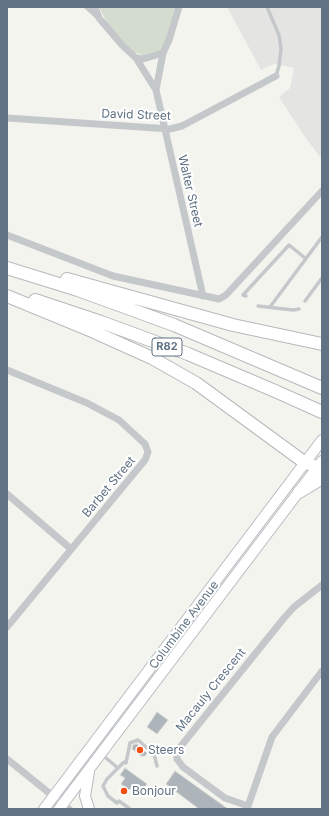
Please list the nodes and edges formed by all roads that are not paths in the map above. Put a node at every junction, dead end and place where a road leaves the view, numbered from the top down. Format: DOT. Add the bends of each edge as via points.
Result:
graph roads {
  1 [pos="88,7"];
  2 [pos="96,7"];
  3 [pos="179,7"];
  4 [pos="267,7"];
  5 [pos="99,18"];
  6 [pos="163,53"];
  7 [pos="136,58"];
  8 [pos="276,76"];
  9 [pos="156,90"];
  10 [pos="7,118"];
  11 [pos="165,128"];
  12 [pos="322,191"];
  13 [pos="7,235"];
  14 [pos="322,237"];
  15 [pos="305,258"];
  16 [pos="7,268"];
  17 [pos="34,275"];
  18 [pos="322,278"];
  19 [pos="7,292"];
  20 [pos="7,296"];
  21 [pos="202,296"];
  22 [pos="246,296"];
  23 [pos="305,301"];
  24 [pos="258,306"];
  25 [pos="270,307"];
  26 [pos="299,308"];
  27 [pos="322,344"];
  28 [pos="7,370"];
  29 [pos="322,388"];
  30 [pos="322,412"];
  31 [pos="322,441"];
  32 [pos="304,462"];
  33 [pos="321,469"];
  34 [pos="299,492"];
  35 [pos="7,494"];
  36 [pos="71,549"];
  37 [pos="322,585"];
  38 [pos="7,626"];
  39 [pos="322,671"];
  40 [pos="100,753"];
  41 [pos="7,759"];
  42 [pos="90,766"];
  43 [pos="157,766"];
  44 [pos="118,768"];
  45 [pos="53,797"];
  46 [pos="247,807"];
  47 [pos="63,808"];
  48 [pos="44,809"];
  49 [pos="89,809"];
  50 [pos="130,809"];
  1 -- 5 [label="street"];
  2 -- 5 [label="street, Walter Street"];
  3 -- 6 [label="street, Walter Street"];
  4 -- 8 [label="lane" via="282,49"];
  5 -- 7 [label="street, Walter Street"];
  6 -- 7 [label="street" via="147,58"];
  6 -- 9 [label="street, Walter Street"];
  7 -- 9 [label="street, Walter Street"];
  8 -- 11 [label="street, David Street" via="182,126"];
  9 -- 11 [label="street, Walter Street"];
  10 -- 11 [label="street, David Street"];
  11 -- 21 [label="street, Walter Street"];
  12 -- 21 [label="street" via="226,295 217,299"];
  13 -- 21 [label="street" via="113,276"];
  14 -- 15 [label="lane"];
  15 -- 22 [label="lane" via="288,245 243,296"];
  15 -- 25 [label="lane"];
  16 -- 17 [label="highway, R82"];
  17 -- 27 [label="highway" via="72,280 233,325"];
  17 -- 29 [label="highway, R82" via="174,325"];
  18 -- 23 [label="lane"];
  19 -- 30 [label="highway, R82" via="101,322 188,354"];
  20 -- 32 [label="highway" via="124,344 177,371 214,395"];
  24 -- 25 [label="lane"];
  25 -- 26 [label="lane" via="293,310"];
  28 -- 36 [label="street, Barbet Street" via="98,408 122,422 147,446 145,460"];
  31 -- 32 [label="main road, Columbine Avenue"];
  32 -- 33 [label="highway"];
  32 -- 45 [label="main road, Columbine Avenue"];
  33 -- 34 [label="highway"];
  34 -- 40 [label="main road, Columbine Avenue"];
  35 -- 36 [label="street"];
  36 -- 38 [label="street, Barbet Street"];
  37 -- 46 [label="street, Macauly Crescent" via="284,618 177,751 177,759 183,767 225,798"];
  39 -- 46 [label="street, Macauly Crescent" via="272,737"];
  40 -- 42 [label="main road, Columbine Avenue"];
  40 -- 44 [label="lane"];
  41 -- 45 [label="street"];
  42 -- 47 [label="main road, Columbine Avenue"];
  42 -- 49 [label="main road" via="85,789"];
  43 -- 44 [label="lane" via="154,754 138,740 130,743 125,762"];
  44 -- 50 [label="lane" via="107,779 103,786 104,790 117,803 119,801"];
  45 -- 47 [label="street"];
  45 -- 48 [label="main road, Columbine Avenue"];
}
